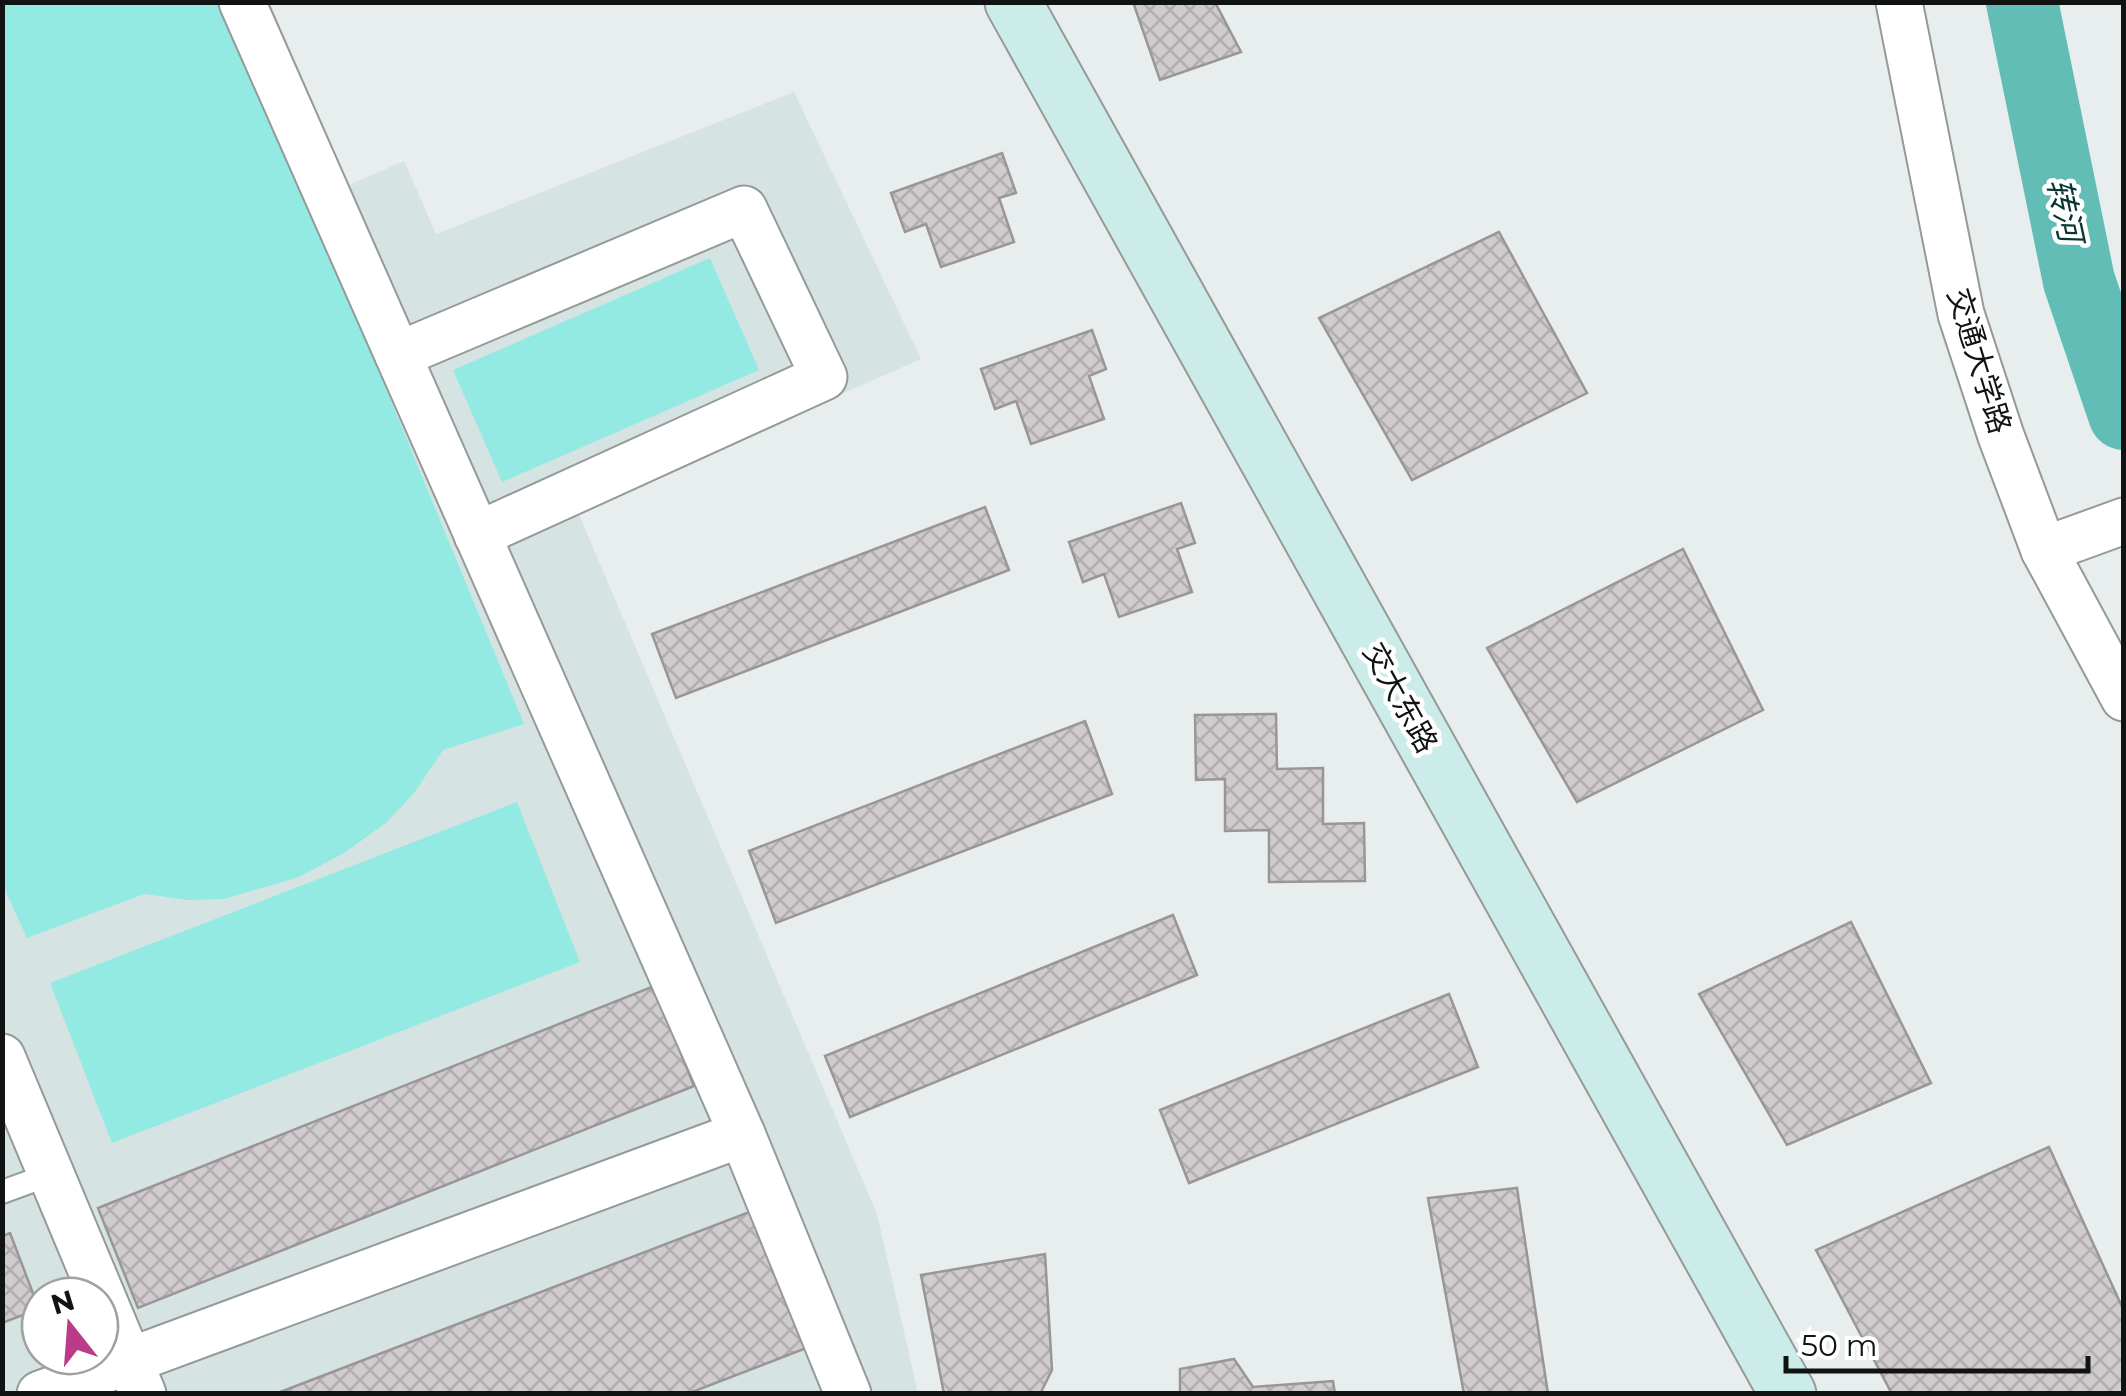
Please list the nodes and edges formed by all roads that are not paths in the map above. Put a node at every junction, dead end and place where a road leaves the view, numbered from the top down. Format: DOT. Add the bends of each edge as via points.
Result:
graph roads {
  1 [pos="242,2"];
  2 [pos="1012,2"];
  3 [pos="1899,2"];
  4 [pos="398,356"];
  5 [pos="2111,526"];
  6 [pos="478,535"];
  7 [pos="2044,550"];
  8 [pos="2124,698"];
  9 [pos="2,1056"];
  10 [pos="742,1134"];
  11 [pos="51,1174"];
  12 [pos="2,1192"];
  13 [pos="136,1377"];
  14 [pos="40,1394"];
  15 [pos="848,1394"];
  16 [pos="1788,1394"];
  1 -- 4 [label="street"];
  2 -- 16 [label="street, 交大东路"];
  3 -- 7 [label="street, 交通大学路" via="1961,314"];
  4 -- 6 [label="street"];
  4 -- 6 [label="street" via="744,209 824,377"];
  5 -- 7 [label="street"];
  6 -- 10 [label="street"];
  7 -- 8 [label="street, 交通大学路"];
  9 -- 11 [label="street"];
  10 -- 13 [label="street"];
  10 -- 15 [label="street"];
  11 -- 12 [label="lane"];
  11 -- 13 [label="street"];
  13 -- 14 [label="street"];
}
